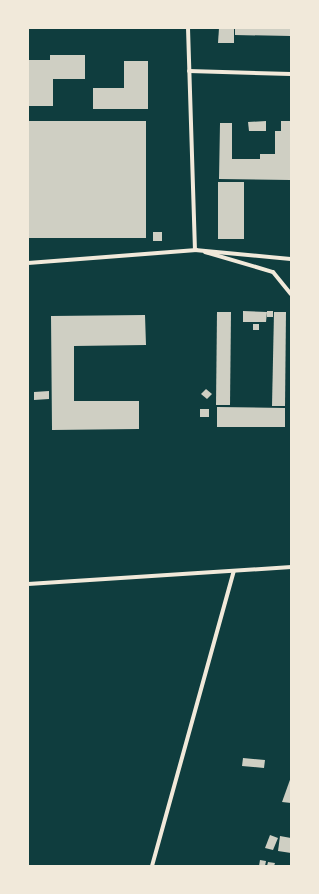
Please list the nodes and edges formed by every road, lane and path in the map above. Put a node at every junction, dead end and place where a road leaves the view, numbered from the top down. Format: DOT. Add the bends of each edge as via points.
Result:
graph roads {
  1 [pos="188,28"];
  2 [pos="189,71"];
  3 [pos="291,74"];
  4 [pos="195,250"];
  5 [pos="291,259"];
  6 [pos="28,263"];
  7 [pos="291,294"];
  8 [pos="291,567"];
  9 [pos="234,571"];
  10 [pos="28,584"];
  11 [pos="152,866"];
  1 -- 2 [label="street"];
  2 -- 3 [label="street"];
  2 -- 4 [label="street"];
  4 -- 5 [label="street"];
  4 -- 6 [label="street"];
  4 -- 7 [label="street" via="273,272"];
  8 -- 9 [label="street"];
  9 -- 10 [label="street"];
  9 -- 11 [label="street"];
}
